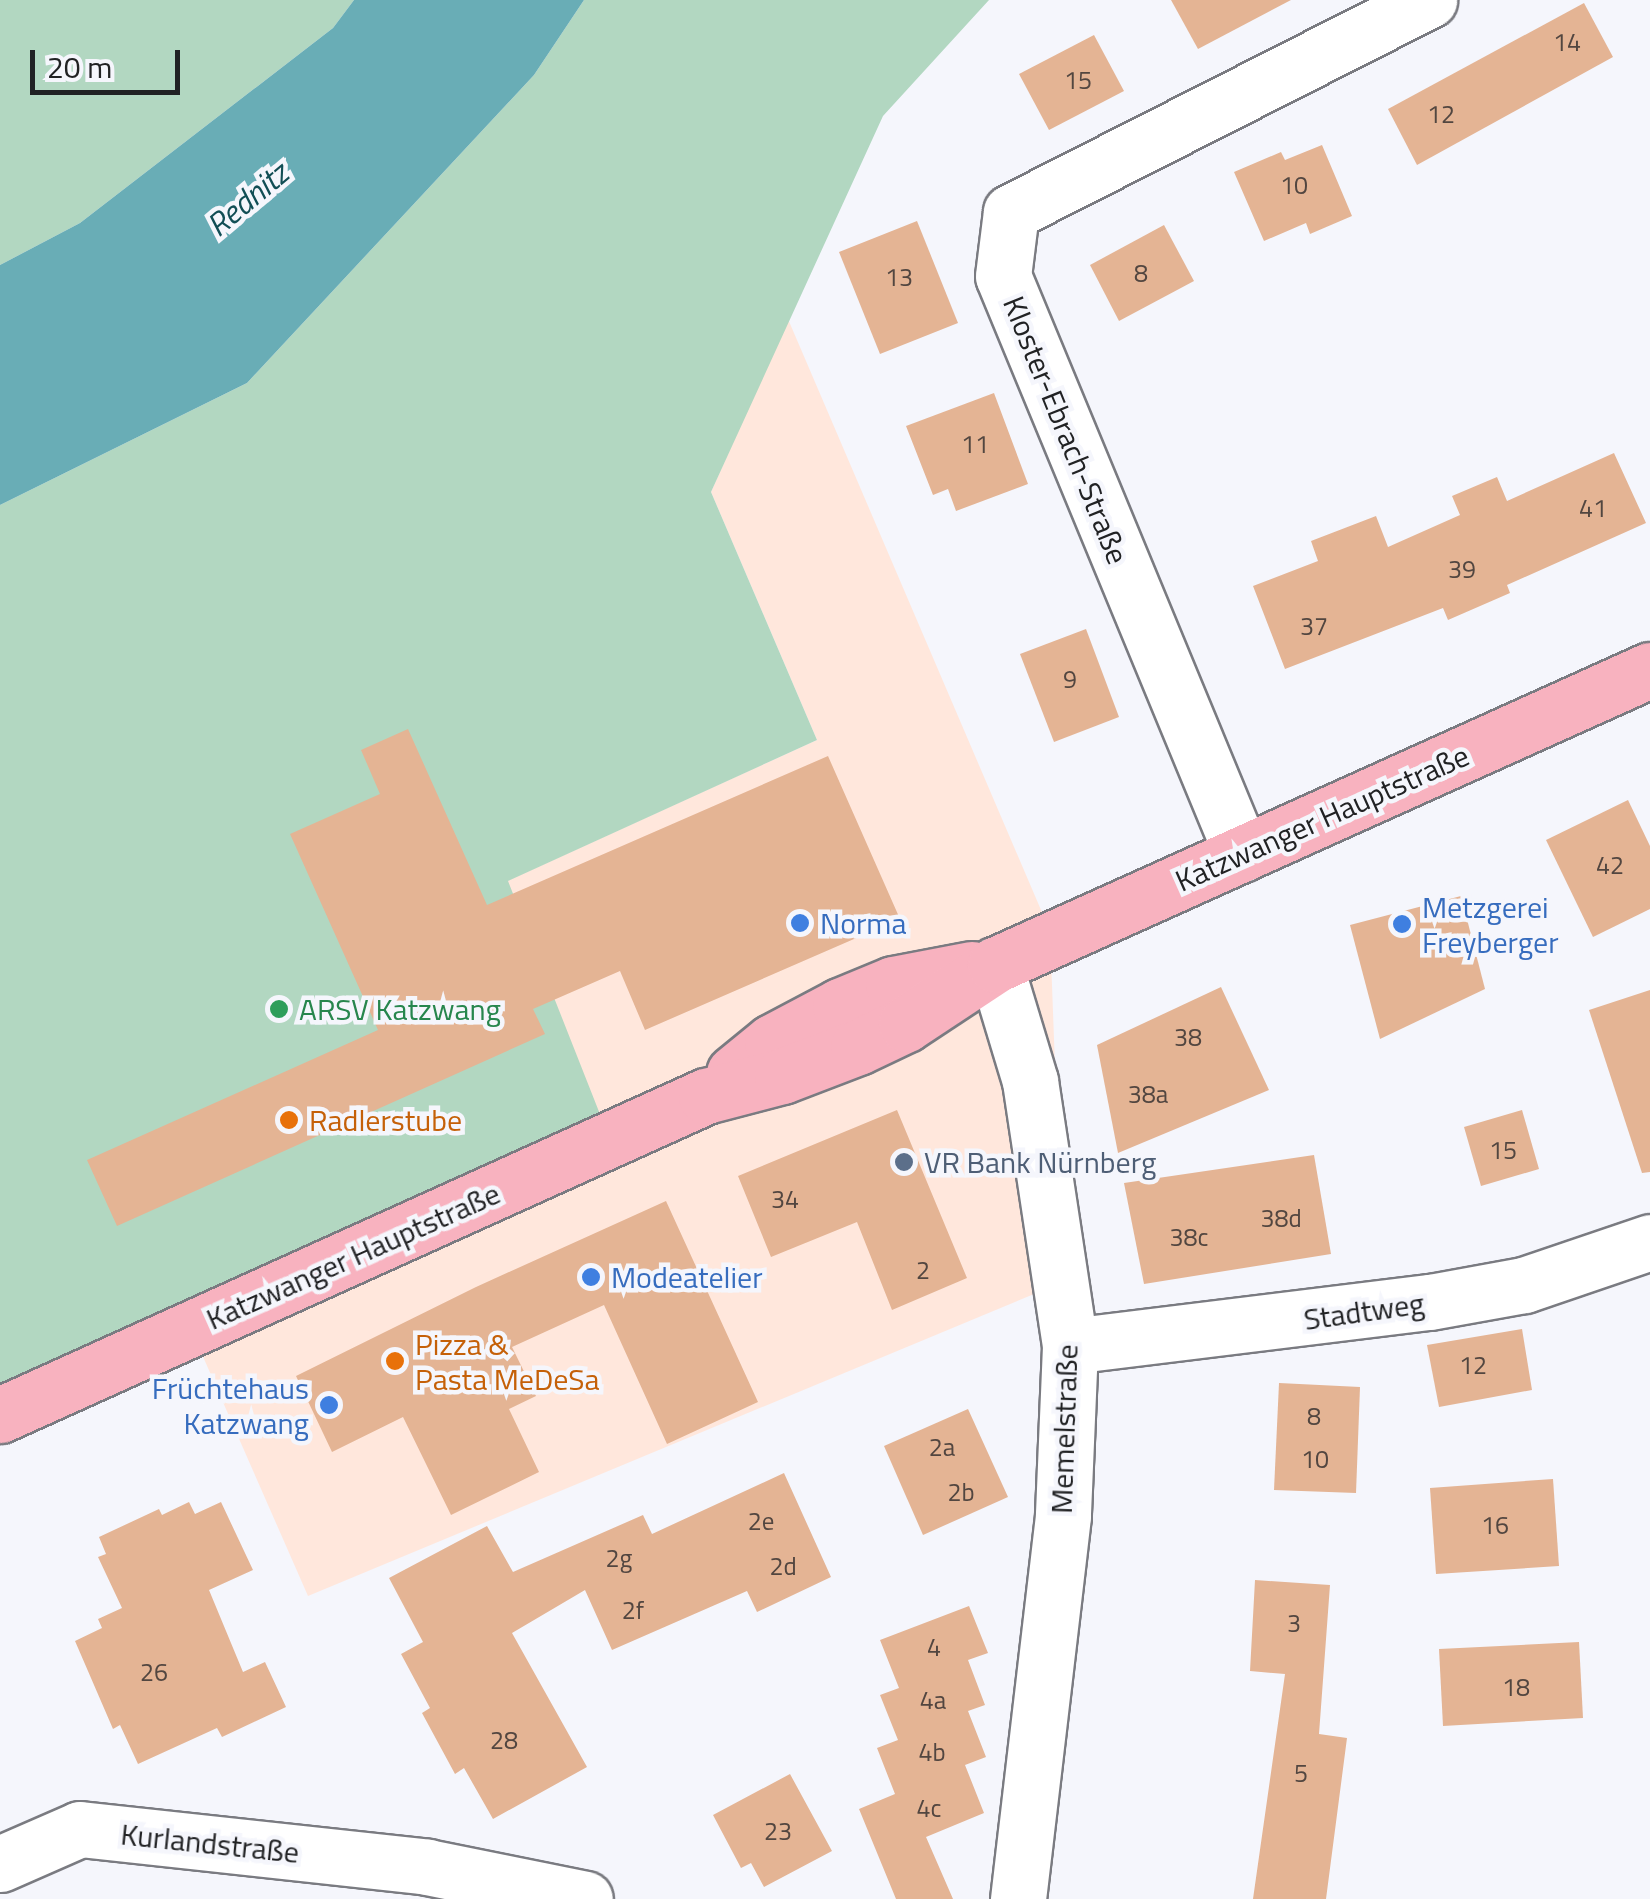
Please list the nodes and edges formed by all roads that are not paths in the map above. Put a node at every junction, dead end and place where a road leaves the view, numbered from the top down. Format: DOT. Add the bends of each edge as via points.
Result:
graph roads {
  1 [pos="1429,0"];
  2 [pos="1650,670"];
  3 [pos="1242,854"];
  4 [pos="995,965"];
  5 [pos="1650,1242"];
  6 [pos="1070,1346"];
  7 [pos="0,1415"];
  8 [pos="0,1864"];
  9 [pos="428,1883"];
  10 [pos="584,1899"];
  11 [pos="1018,1899"];
  1 -- 3 [label="street, Kloster-Ebrach-Straße" via="1011,212 1003,276"];
  2 -- 3 [label="main road, Katzwanger Hauptstraße"];
  3 -- 4 [label="main road, Katzwanger Hauptstraße"];
  4 -- 6 [label="street, Memelstraße" via="1030,1081"];
  4 -- 7 [label="main road, Katzwanger Hauptstraße" via="894,984 840,1006 772,1042 706,1096"];
  5 -- 6 [label="street, Stadtweg" via="1524,1285 1371,1312"];
  6 -- 11 [label="street, Memelstraße" via="1063,1516"];
  8 -- 9 [label="street, Kurlandstraße" via="80,1829"];
  9 -- 10 [label="street, Kurlandstraße"];
}
